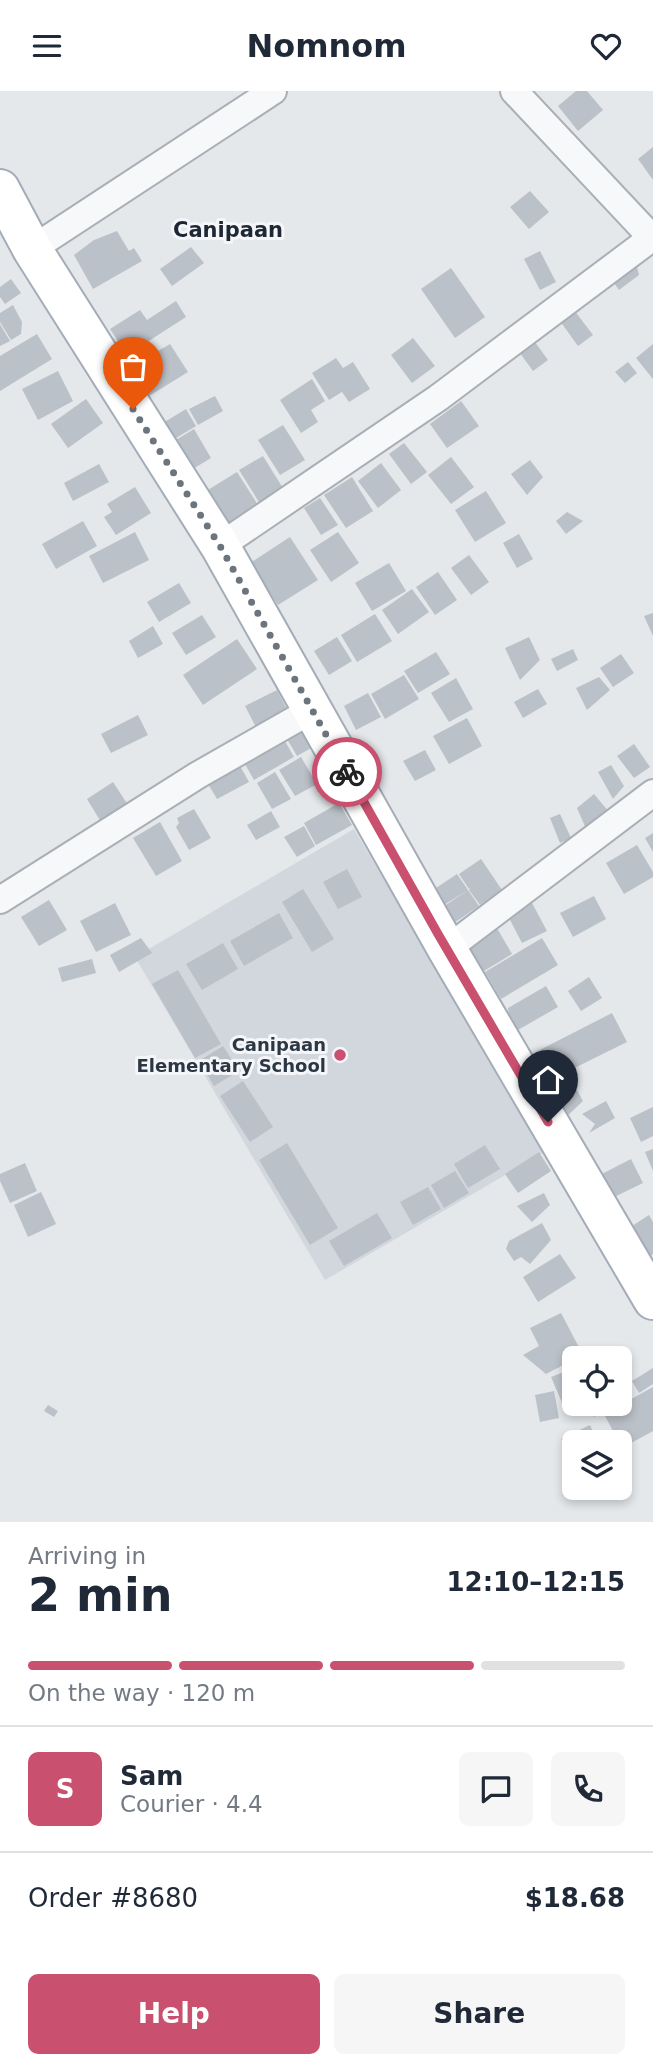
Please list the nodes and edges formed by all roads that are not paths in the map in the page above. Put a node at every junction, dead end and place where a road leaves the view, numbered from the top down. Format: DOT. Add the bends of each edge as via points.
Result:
graph roads {
  1 [pos="273,91"];
  2 [pos="514,91"];
  3 [pos="0,189"];
  4 [pos="652,238"];
  5 [pos="32,249"];
  6 [pos="220,546"];
  7 [pos="313,711"];
  8 [pos="653,793"];
  9 [pos="0,900"];
  10 [pos="447,949"];
  11 [pos="653,1300"];
  1 -- 5 [label="street"];
  2 -- 4 [label="street"];
  3 -- 5 [label="main road"];
  4 -- 6 [label="street" via="438,398"];
  5 -- 6 [label="main road"];
  6 -- 7 [label="main road"];
  7 -- 9 [label="street" via="198,775"];
  7 -- 10 [label="main road"];
  8 -- 10 [label="street"];
  10 -- 11 [label="main road"];
}
